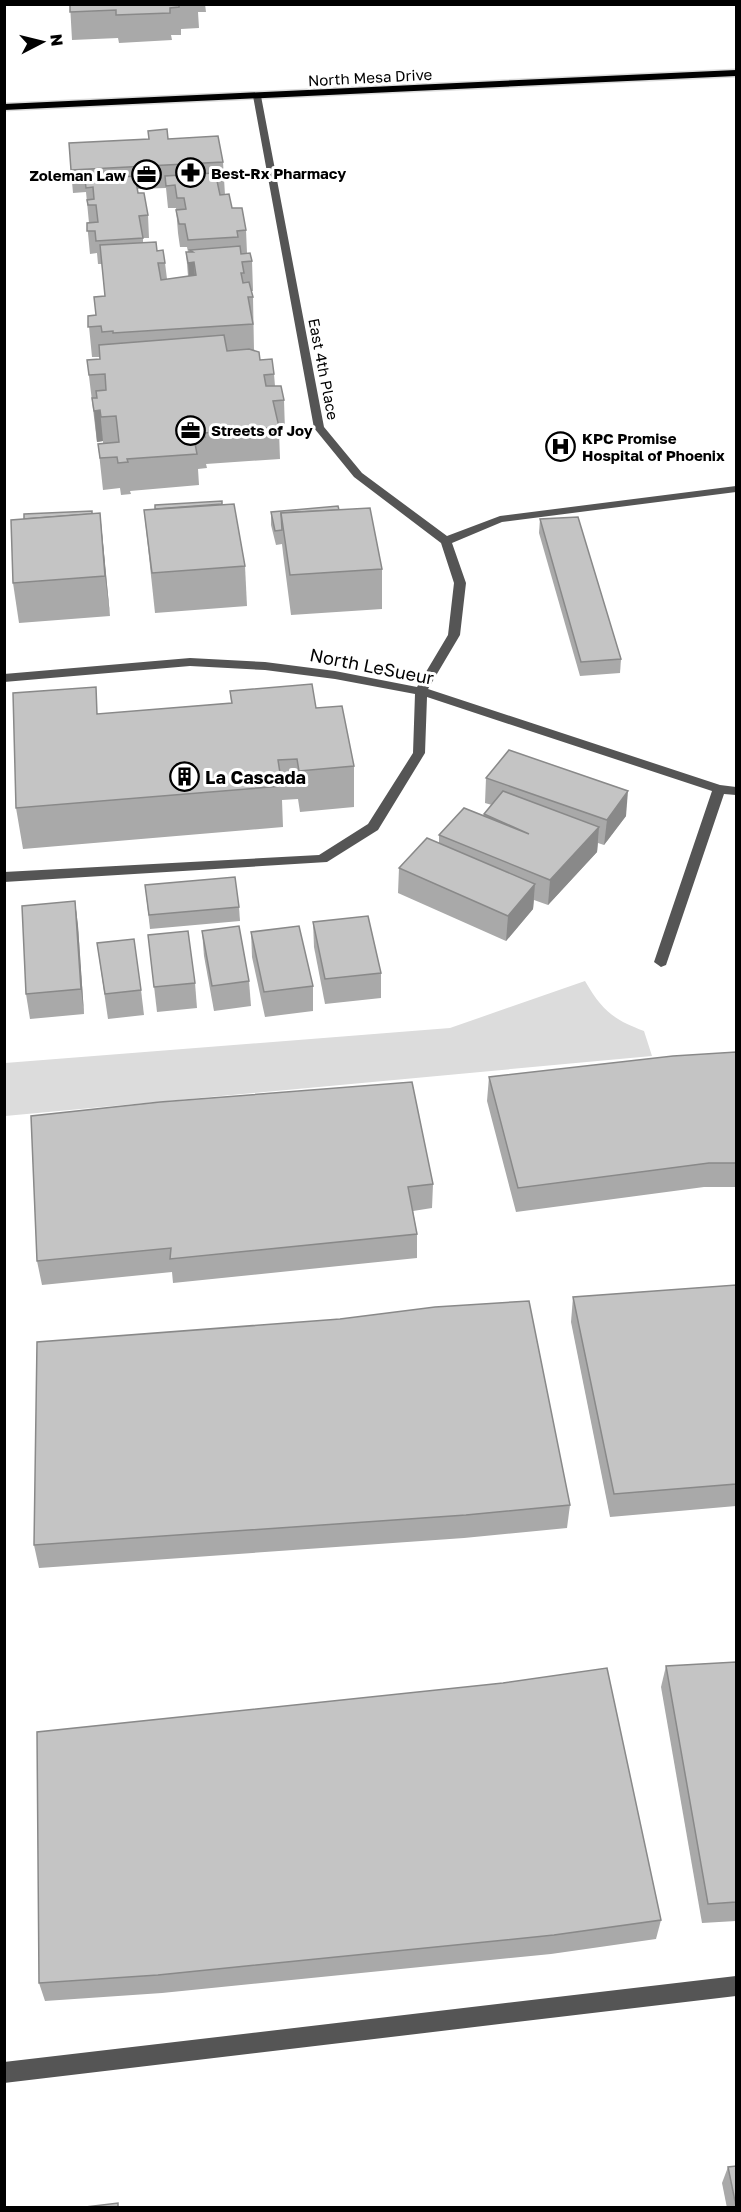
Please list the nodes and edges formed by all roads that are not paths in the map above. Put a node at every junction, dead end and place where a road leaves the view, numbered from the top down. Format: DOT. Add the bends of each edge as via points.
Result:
graph roads {
  1 [pos="736,73"];
  2 [pos="257,96"];
  3 [pos="4,107"];
  4 [pos="736,489"];
  5 [pos="446,541"];
  6 [pos="4,678"];
  7 [pos="421,691"];
  8 [pos="719,789"];
  9 [pos="736,791"];
  10 [pos="4,877"];
  11 [pos="661,962"];
  12 [pos="736,1986"];
  13 [pos="4,2073"];
  1 -- 2 [label="main road, North Mesa Drive"];
  2 -- 3 [label="main road, North Mesa Drive"];
  2 -- 5 [label="street, East 4th Place" via="319,429 358,475"];
  4 -- 5 [label="street" via="500,519"];
  5 -- 7 [label="street" via="460,583 454,635"];
  6 -- 7 [label="street, North LeSueur" via="190,662 265,666"];
  7 -- 8 [label="street, North LeSueur"];
  7 -- 10 [label="street" via="419,753 373,827 322,859"];
  8 -- 9 [label="street, North LeSueur"];
  8 -- 11 [label="street"];
  12 -- 13 [label="street"];
}
